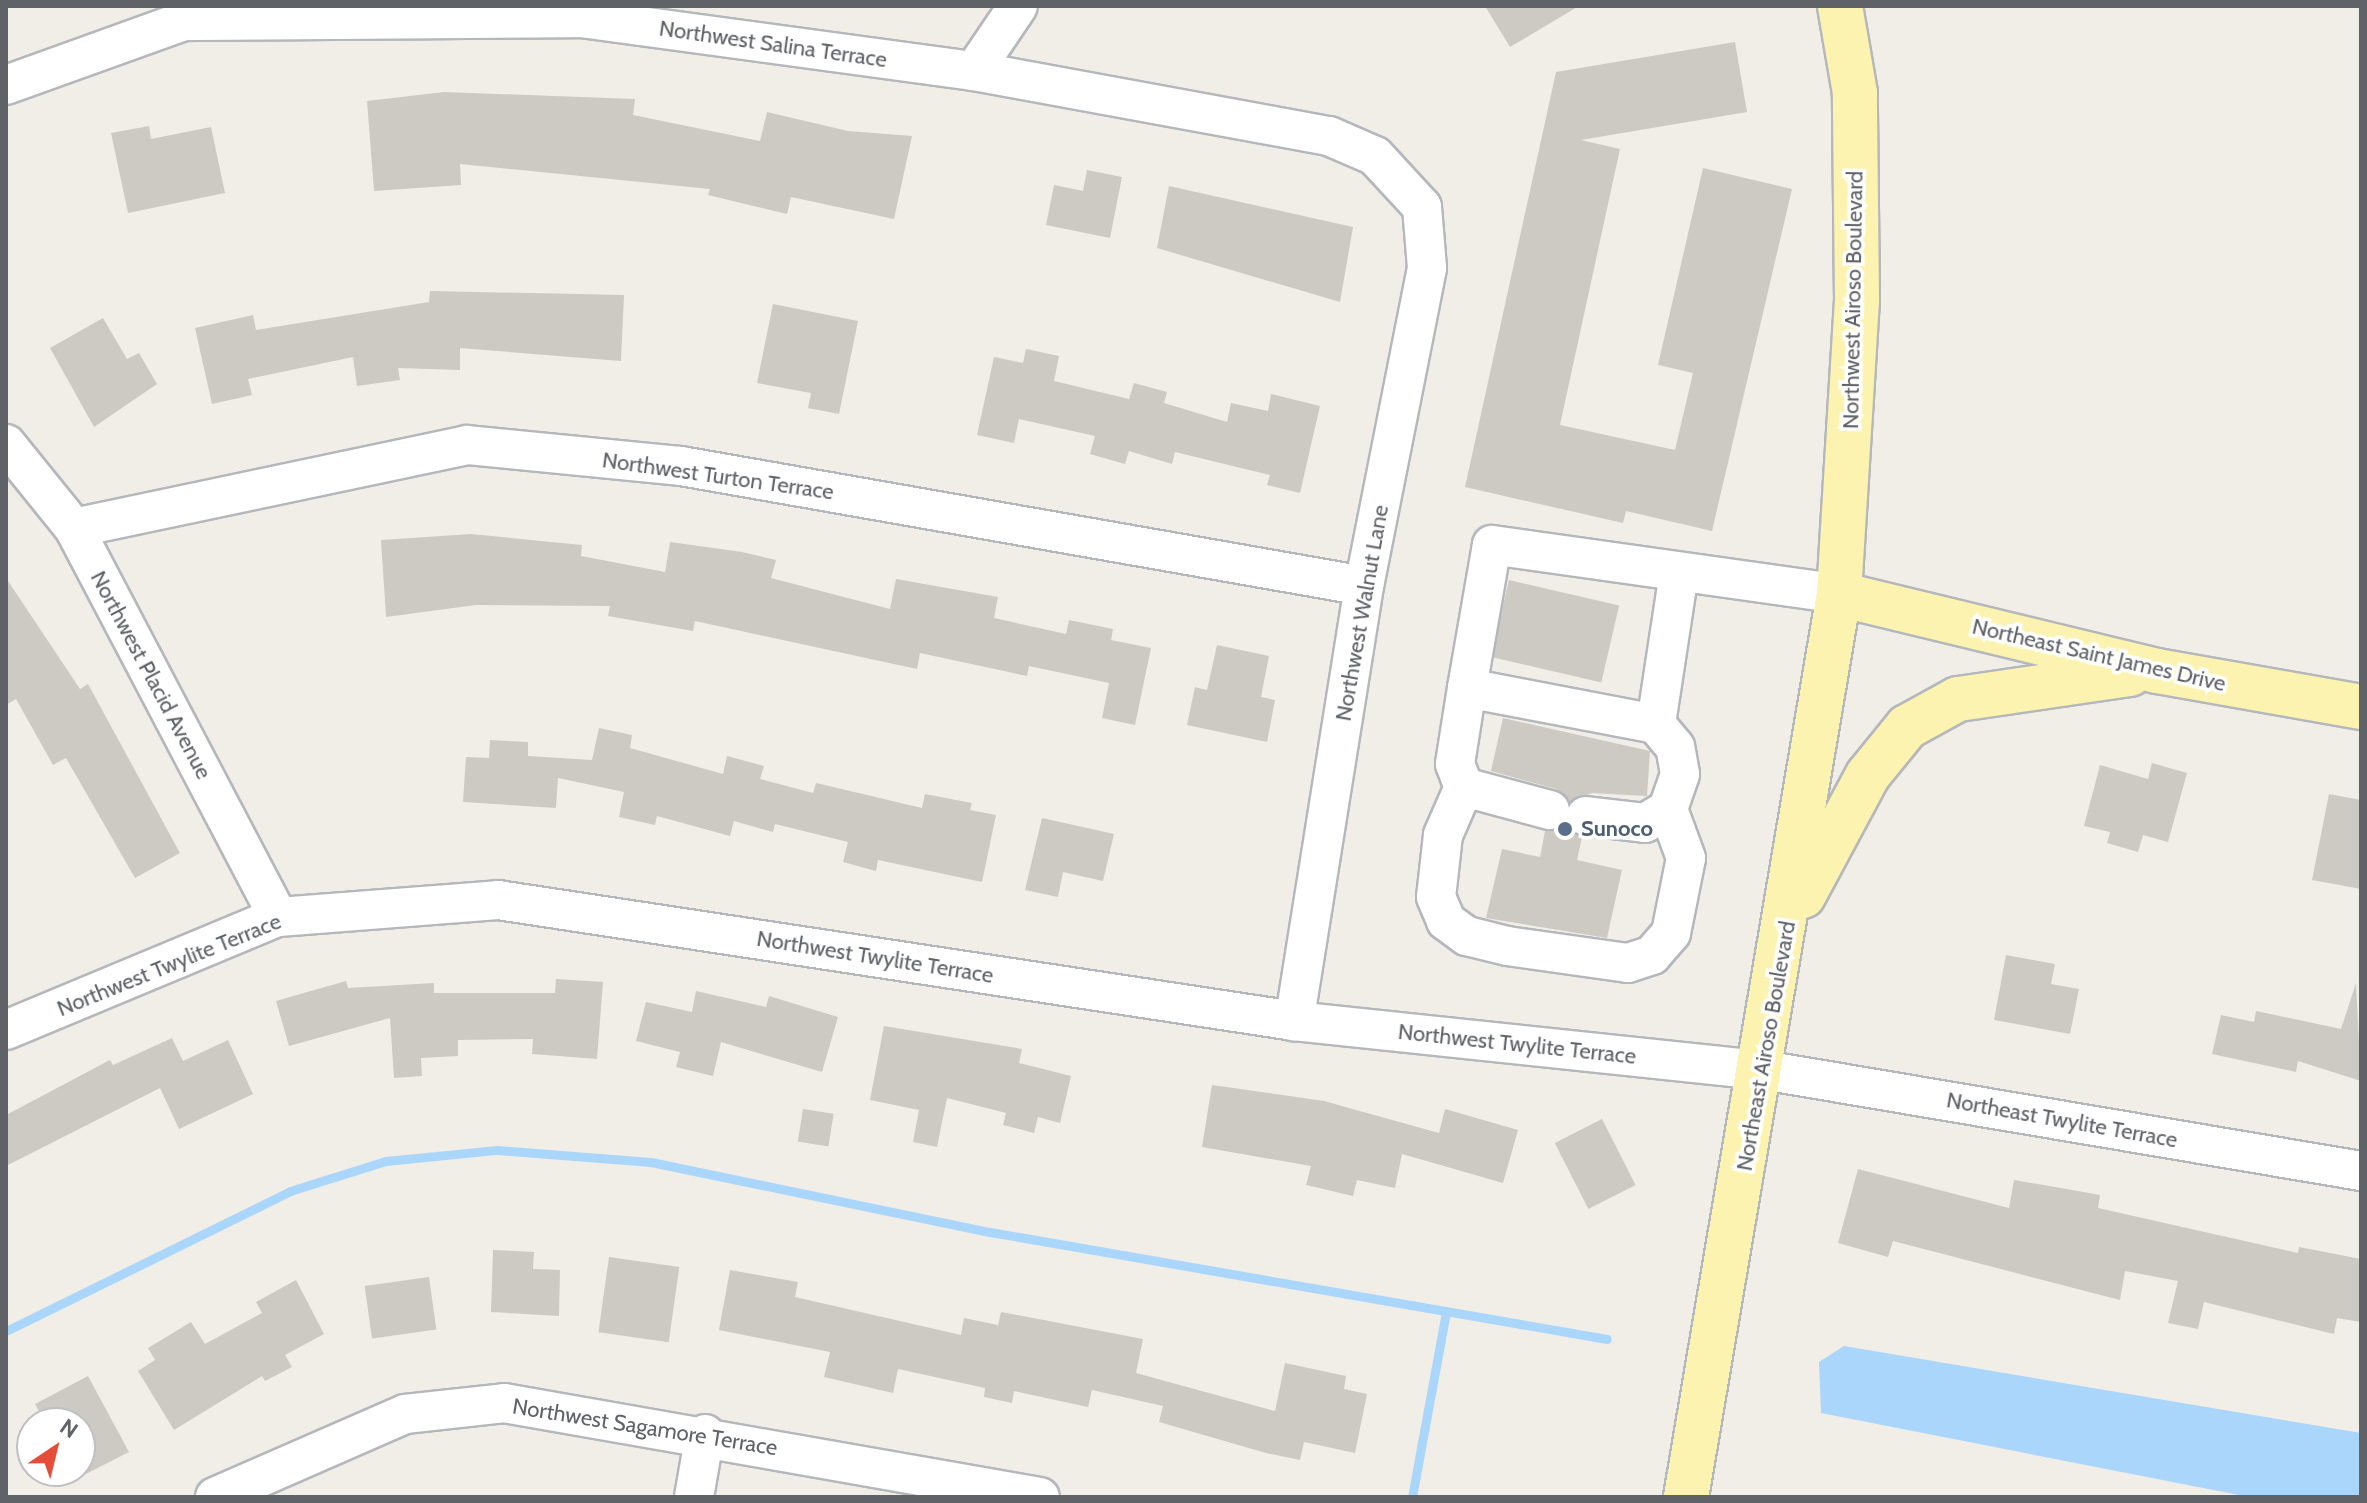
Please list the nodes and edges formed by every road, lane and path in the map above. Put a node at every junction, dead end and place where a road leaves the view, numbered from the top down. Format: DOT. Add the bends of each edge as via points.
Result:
graph roads {
  1 [pos="1018,6"];
  2 [pos="1840,6"];
  3 [pos="582,12"];
  4 [pos="181,14"];
  5 [pos="974,71"];
  6 [pos="6,85"];
  7 [pos="1422,207"];
  8 [pos="6,444"];
  9 [pos="74,528"];
  10 [pos="1679,573"];
  11 [pos="1364,586"];
  12 [pos="1839,594"];
  13 [pos="2157,671"];
  14 [pos="1467,688"];
  15 [pos="2361,707"];
  16 [pos="1656,724"];
  17 [pos="1464,787"];
  18 [pos="1668,809"];
  19 [pos="278,917"];
  20 [pos="1787,927"];
  21 [pos="1294,1021"];
  22 [pos="6,1030"];
  23 [pos="1763,1070"];
  24 [pos="2361,1171"];
  25 [pos="705,1434"];
  26 [pos="215,1497"];
  27 [pos="694,1497"];
  28 [pos="1040,1497"];
  29 [pos="1686,1497"];
  1 -- 5 [label="street"];
  2 -- 12 [label="main road, Northwest Airoso Boulevard" via="1855,93 1857,301"];
  3 -- 4 [label="street, Northwest Salina Terrace"];
  3 -- 5 [label="street, Northwest Salina Terrace"];
  4 -- 6 [label="street, Northwest Salina Terrace"];
  5 -- 7 [label="street, Northwest Salina Terrace" via="1329,136 1375,156"];
  7 -- 11 [label="street, Northwest Walnut Lane" via="1427,268"];
  8 -- 9 [label="street, Northwest Placid Avenue"];
  9 -- 11 [label="street, Northwest Turton Terrace" via="467,445 681,466"];
  9 -- 19 [label="street, Northwest Placid Avenue"];
  10 -- 12 [label="street"];
  10 -- 14 [label="street" via="1492,545"];
  10 -- 16 [label="street"];
  11 -- 21 [label="street, Northwest Walnut Lane"];
  12 -- 13 [label="main road, Northeast Saint James Drive"];
  12 -- 20 [label="main road, Northeast Airoso Boulevard"];
  13 -- 15 [label="main road, Northeast Saint James Drive"];
  13 -- 20 [label="main road" via="1958,699 1907,727 1868,775"];
  14 -- 16 [label="street"];
  14 -- 17 [label="street" via="1455,764"];
  16 -- 18 [label="street" via="1675,747 1680,774"];
  17 -- 18 [label="street" via="1568,813 1645,823"];
  17 -- 18 [label="street" via="1443,835 1436,897 1446,921 1467,936 1507,946 1628,963 1652,955 1671,933 1686,858"];
  19 -- 21 [label="street, Northwest Twylite Terrace" via="498,900"];
  19 -- 22 [label="street, Northwest Twylite Terrace"];
  20 -- 23 [label="main road, Northeast Airoso Boulevard"];
  21 -- 23 [label="street, Northwest Twylite Terrace"];
  23 -- 24 [label="street, Northeast Twylite Terrace"];
  23 -- 29 [label="main road, Northeast Airoso Boulevard"];
  25 -- 26 [label="street, Northwest Sagamore Terrace" via="504,1403 405,1414"];
  25 -- 27 [label="street"];
  25 -- 28 [label="street, Northwest Sagamore Terrace"];
}
